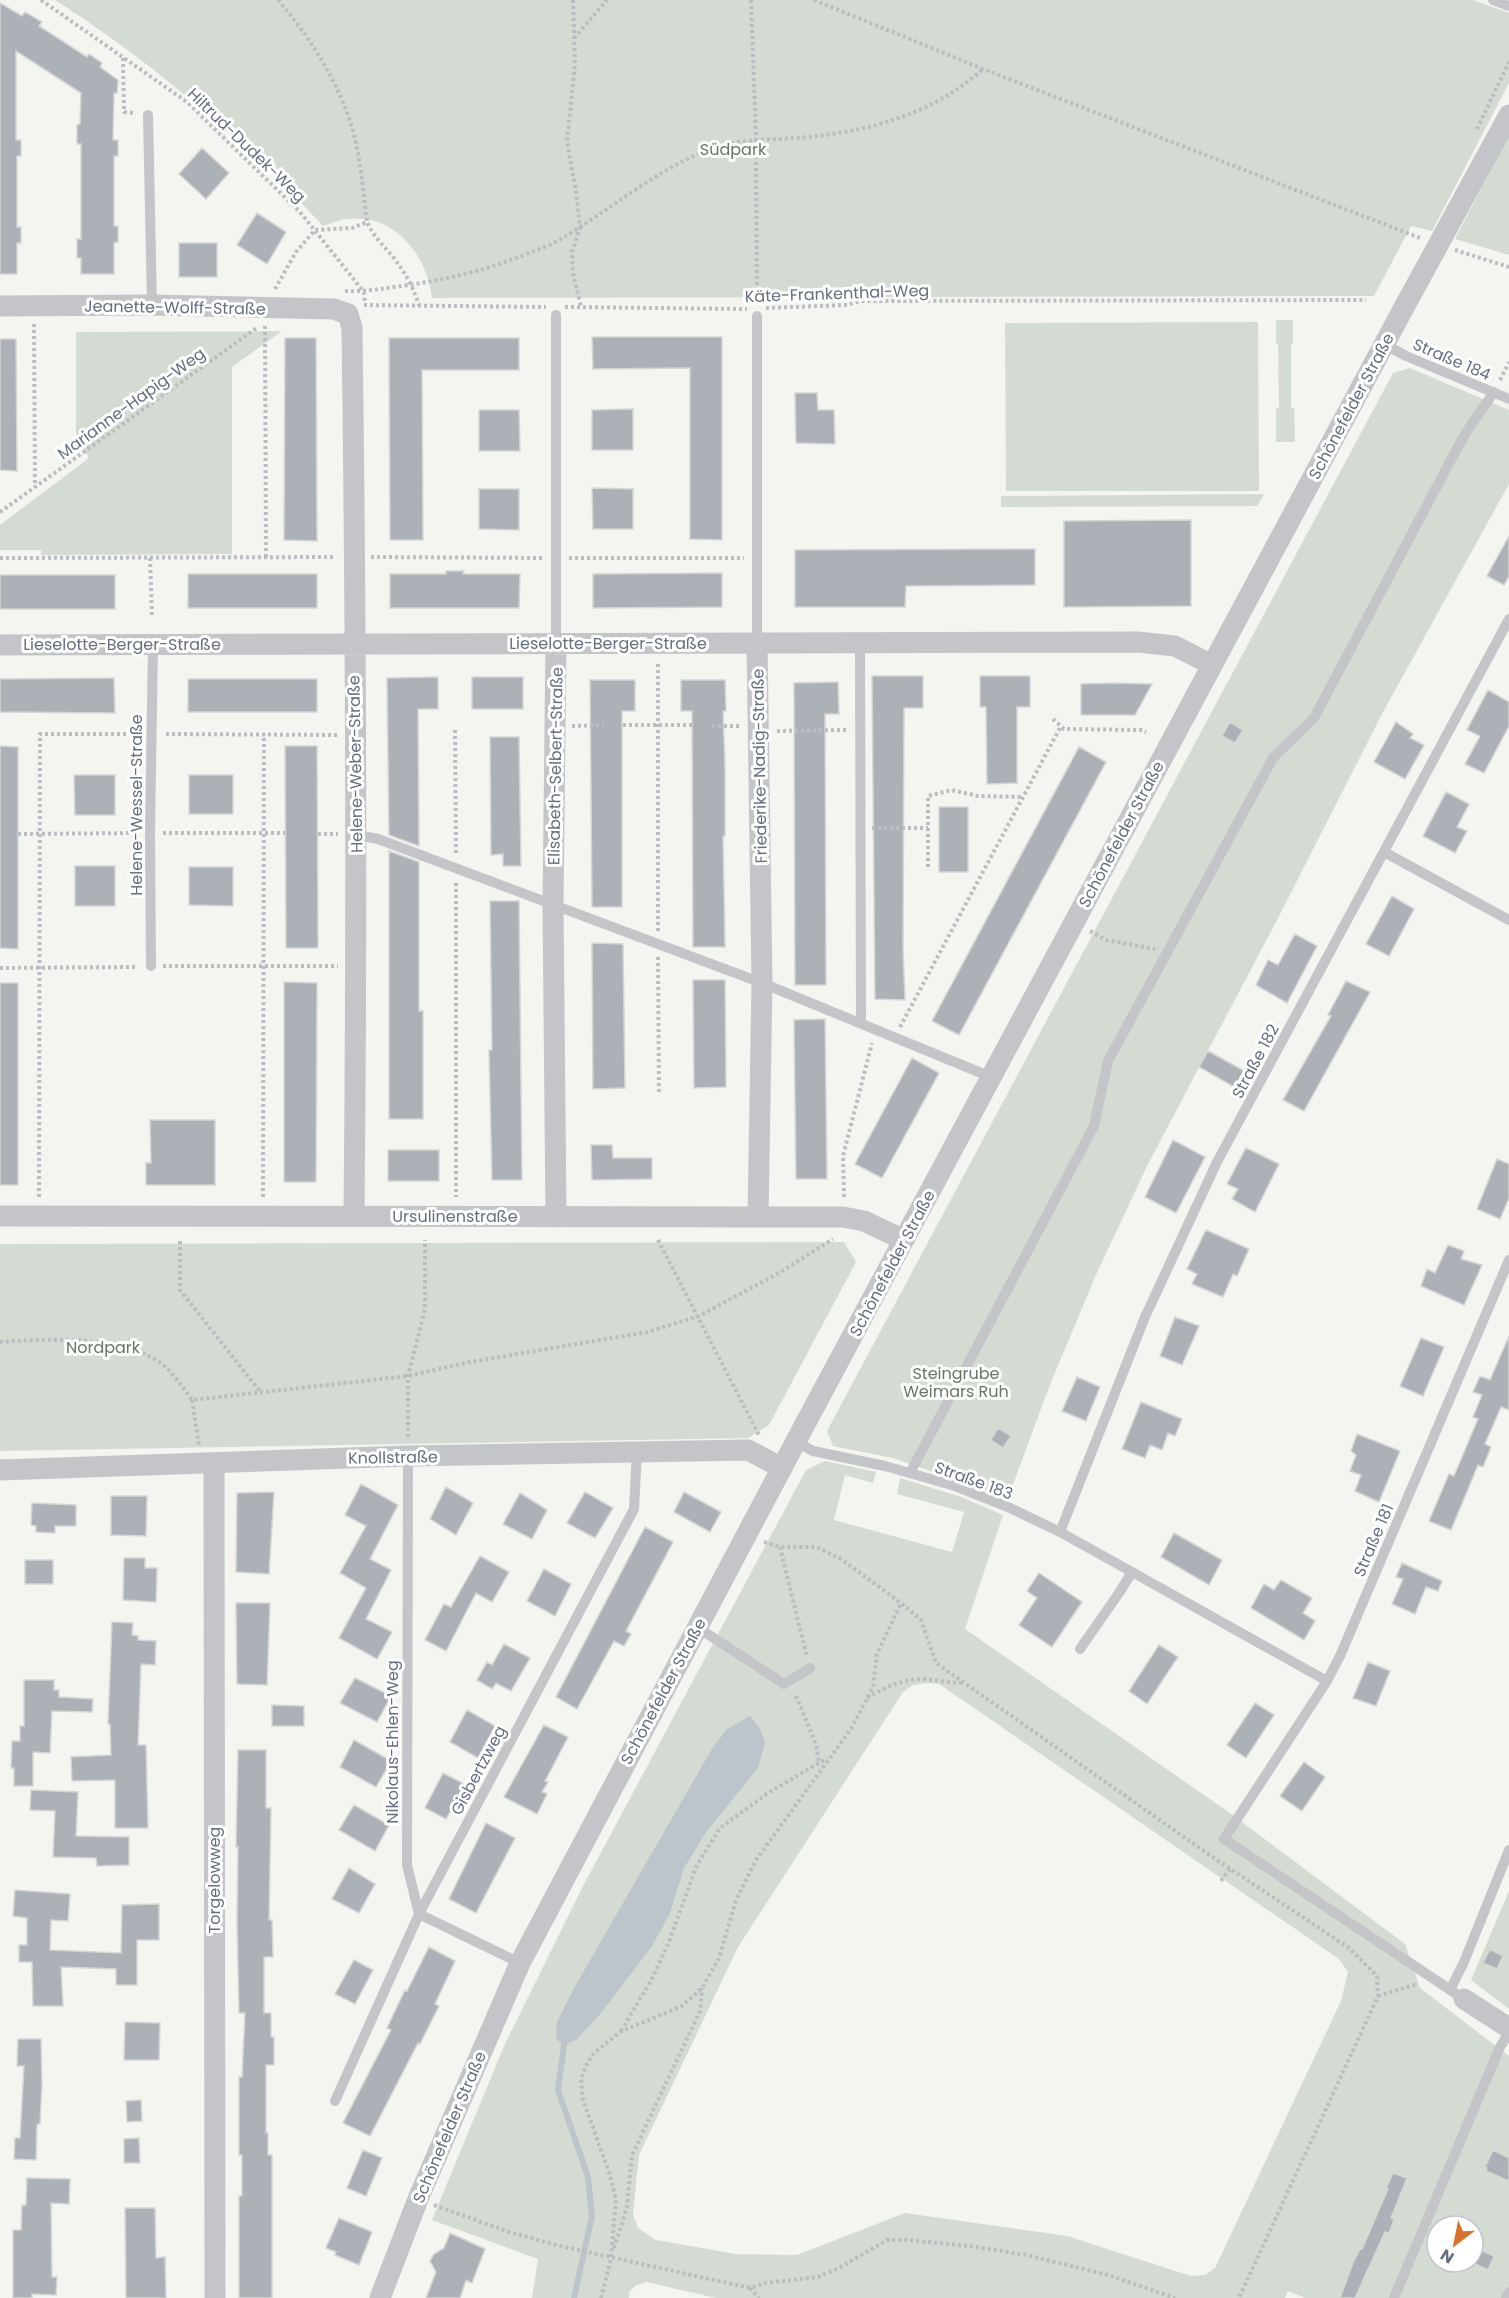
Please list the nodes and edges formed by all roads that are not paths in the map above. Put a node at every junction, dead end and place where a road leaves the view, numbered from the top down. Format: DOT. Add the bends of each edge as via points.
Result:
graph roads {
  1 [pos="1493,0"];
  2 [pos="1509,6"];
  3 [pos="1509,115"];
  4 [pos="148,116"];
  5 [pos="152,304"];
  6 [pos="0,306"];
  7 [pos="357,309"];
  8 [pos="757,312"];
  9 [pos="556,315"];
  10 [pos="1384,344"];
  11 [pos="1494,392"];
  12 [pos="1509,399"];
  13 [pos="1509,619"];
  14 [pos="757,642"];
  15 [pos="860,642"];
  16 [pos="354,643"];
  17 [pos="556,643"];
  18 [pos="153,644"];
  19 [pos="0,645"];
  20 [pos="1212,665"];
  21 [pos="357,835"];
  22 [pos="1384,852"];
  23 [pos="553,905"];
  24 [pos="1509,920"];
  25 [pos="151,966"];
  26 [pos="762,983"];
  27 [pos="861,1024"];
  28 [pos="991,1077"];
  29 [pos="354,1215"];
  30 [pos="0,1216"];
  31 [pos="758,1216"];
  32 [pos="556,1217"];
  33 [pos="904,1240"];
  34 [pos="1509,1260"];
  35 [pos="796,1442"];
  36 [pos="637,1452"];
  37 [pos="408,1456"];
  38 [pos="208,1463"];
  39 [pos="782,1468"];
  40 [pos="0,1470"];
  41 [pos="910,1473"];
  42 [pos="1060,1532"];
  43 [pos="1132,1572"];
  44 [pos="697,1627"];
  45 [pos="1080,1649"];
  46 [pos="810,1668"];
  47 [pos="1327,1681"];
  48 [pos="1509,1850"];
  49 [pos="419,1914"];
  50 [pos="520,1963"];
  51 [pos="1457,1994"];
  52 [pos="1509,2028"];
  53 [pos="1509,2033"];
  54 [pos="335,2101"];
  55 [pos="1509,2292"];
  56 [pos="215,2298"];
  57 [pos="380,2298"];
  58 [pos="1394,2298"];
  59 [pos="1506,2298"];
  1 -- 2 [label="lane"];
  3 -- 10 [label="street, Schönefelder Straße" via="1448,247"];
  4 -- 5 [label="lane"];
  5 -- 6 [label="street, Jeanette-Wolff-Straße"];
  5 -- 7 [label="street, Jeanette-Wolff-Straße" via="267,315"];
  7 -- 16 [label="street, Helene-Weber-Straße" via="352,328"];
  8 -- 14 [label="lane, Friederike-Nadig-Straße"];
  9 -- 17 [label="lane, Elisabeth-Selbert-Straße"];
  10 -- 11 [label="lane, Straße 184"];
  10 -- 20 [label="street, Schönefelder Straße"];
  11 -- 12 [label="lane, Straße 184"];
  11 -- 41 [label="lane" via="1462,439 1314,718 1273,758 1108,1061 1094,1126"];
  13 -- 22 [label="lane, Straße 182"];
  14 -- 15 [label="street, Lieselotte-Berger-Straße"];
  14 -- 17 [label="street, Lieselotte-Berger-Straße"];
  14 -- 26 [label="street, Friederike-Nadig-Straße"];
  15 -- 20 [label="street, Lieselotte-Berger-Straße" via="1138,642 1175,646"];
  15 -- 27 [label="lane"];
  16 -- 17 [label="street, Lieselotte-Berger-Straße"];
  16 -- 18 [label="street, Lieselotte-Berger-Straße"];
  16 -- 21 [label="street, Helene-Weber-Straße"];
  17 -- 23 [label="street, Elisabeth-Selbert-Straße"];
  18 -- 19 [label="street, Lieselotte-Berger-Straße"];
  18 -- 25 [label="lane, Helene-Wessel-Straße"];
  20 -- 28 [label="street, Schönefelder Straße"];
  21 -- 23 [label="lane" via="378,839"];
  21 -- 29 [label="street, Helene-Weber-Straße"];
  22 -- 24 [label="lane"];
  22 -- 42 [label="lane, Straße 182" via="1189,1220 1145,1317"];
  23 -- 26 [label="lane"];
  23 -- 32 [label="street, Elisabeth-Selbert-Straße"];
  26 -- 27 [label="lane"];
  26 -- 31 [label="street, Friederike-Nadig-Straße"];
  27 -- 28 [label="lane"];
  28 -- 33 [label="street, Schönefelder Straße"];
  29 -- 30 [label="street, Ursulinenstraße"];
  29 -- 32 [label="street, Ursulinenstraße"];
  31 -- 32 [label="street, Ursulinenstraße"];
  31 -- 33 [label="street, Ursulinenstraße" via="851,1217"];
  33 -- 35 [label="street, Schönefelder Straße"];
  34 -- 47 [label="lane, Straße 181"];
  35 -- 39 [label="street, Schönefelder Straße"];
  35 -- 41 [label="lane, Straße 183" via="813,1450"];
  36 -- 37 [label="street, Knollstraße"];
  36 -- 39 [label="street, Knollstraße" via="748,1450"];
  36 -- 49 [label="lane, Gisbertzweg" via="634,1509"];
  37 -- 38 [label="street, Knollstraße"];
  37 -- 49 [label="lane, Nikolaus-Ehlen-Weg" via="406,1865"];
  38 -- 40 [label="street, Knollstraße"];
  38 -- 56 [label="street, Torgelowweg"];
  39 -- 44 [label="street, Schönefelder Straße"];
  41 -- 42 [label="lane, Straße 183" via="954,1486"];
  42 -- 43 [label="lane, Straße 183"];
  43 -- 45 [label="lane"];
  43 -- 47 [label="lane, Straße 183"];
  44 -- 46 [label="lane" via="784,1683"];
  44 -- 50 [label="street, Schönefelder Straße"];
  47 -- 51 [label="lane, Straße 181" via="1224,1839"];
  48 -- 51 [label="lane" via="1464,1962"];
  49 -- 50 [label="lane"];
  49 -- 54 [label="lane, Gisbertzweg"];
  50 -- 57 [label="street, Schönefelder Straße" via="418,2199"];
  51 -- 52 [label="street"];
  53 -- 58 [label="lane"];
  55 -- 59 [label="lane"];
}
